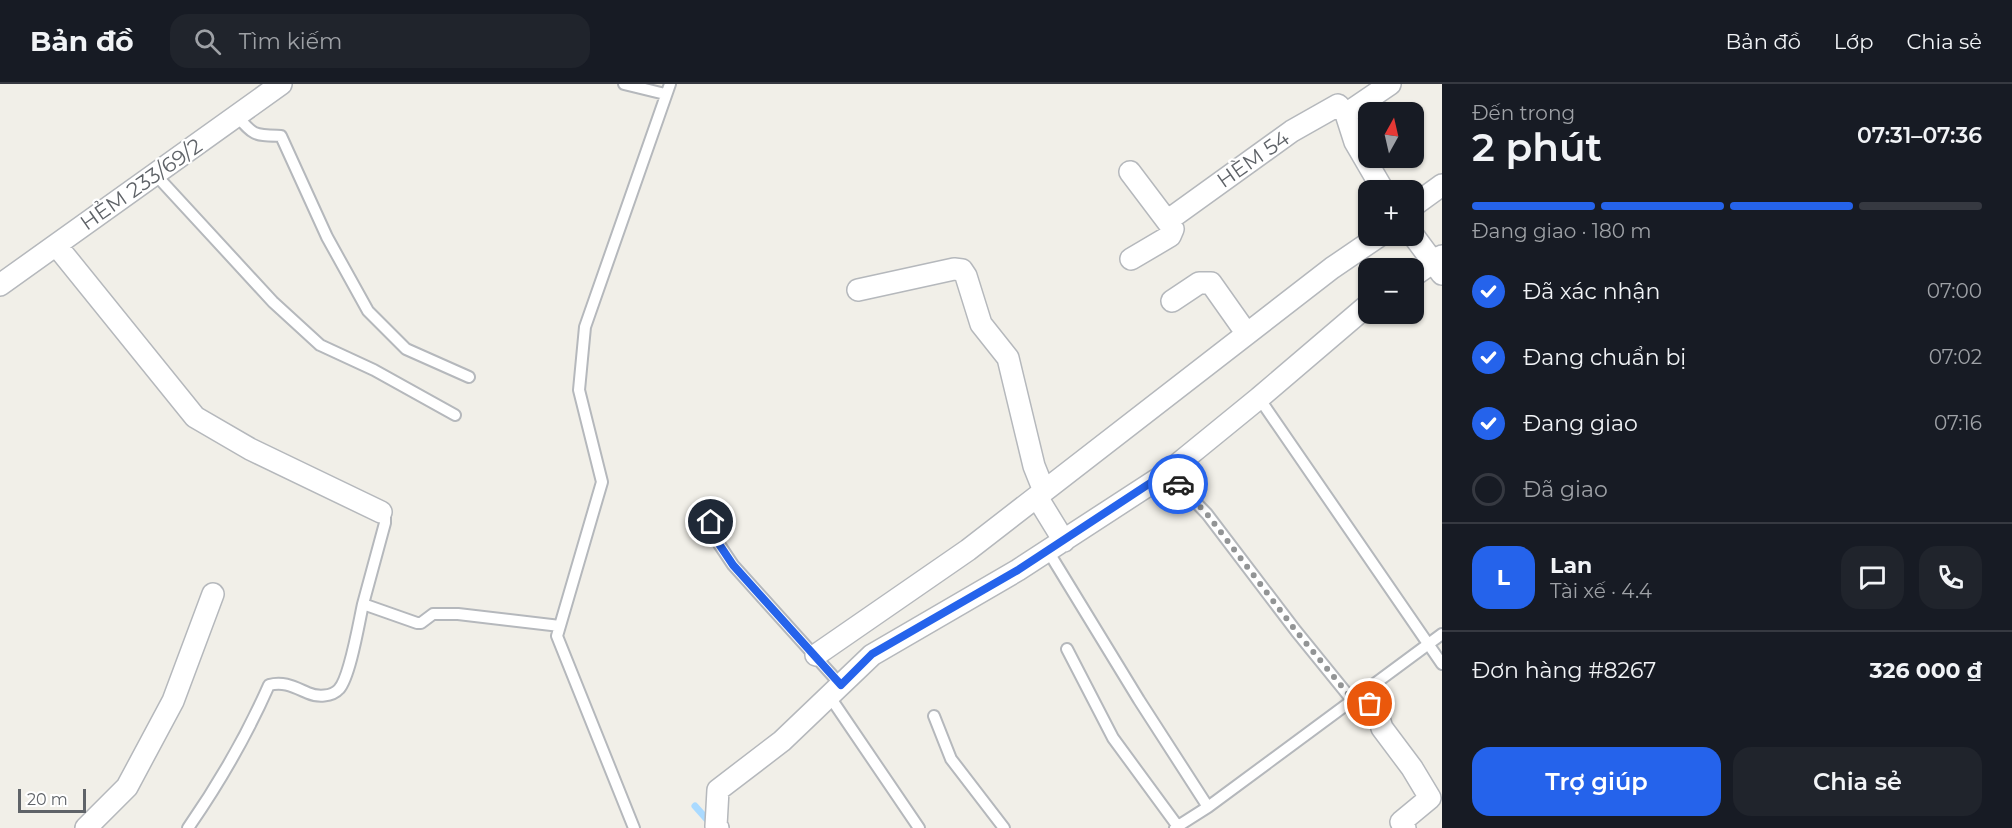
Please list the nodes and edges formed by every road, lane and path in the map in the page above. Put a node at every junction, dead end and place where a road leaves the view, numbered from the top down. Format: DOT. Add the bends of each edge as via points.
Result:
graph roads {
  1 [pos="281,84"];
  2 [pos="624,84"];
  3 [pos="1390,84"];
  4 [pos="668,89"];
  5 [pos="1346,114"];
  6 [pos="237,116"];
  7 [pos="1131,172"];
  8 [pos="155,174"];
  9 [pos="1377,180"];
  10 [pos="1442,185"];
  11 [pos="1424,198"];
  12 [pos="1167,221"];
  13 [pos="56,245"];
  14 [pos="1364,246"];
  15 [pos="1423,246"];
  16 [pos="1131,259"];
  17 [pos="1439,263"];
  18 [pos="1424,270"];
  19 [pos="0,285"];
  20 [pos="858,290"];
  21 [pos="1172,301"];
  22 [pos="1358,314"];
  23 [pos="1247,334"];
  24 [pos="469,377"];
  25 [pos="1259,398"];
  26 [pos="455,415"];
  27 [pos="1167,472"];
  28 [pos="1041,494"];
  29 [pos="381,512"];
  30 [pos="711,522"];
  31 [pos="1056,546"];
  32 [pos="213,594"];
  33 [pos="363,604"];
  34 [pos="560,626"];
  35 [pos="1442,634"];
  36 [pos="1429,645"];
  37 [pos="1067,649"];
  38 [pos="816,655"];
  39 [pos="1442,664"];
  40 [pos="835,691"];
  41 [pos="1358,696"];
  42 [pos="934,716"];
  43 [pos="1208,807"];
  44 [pos="1177,827"];
  45 [pos="86,828"];
  46 [pos="188,828"];
  47 [pos="634,828"];
  48 [pos="718,828"];
  49 [pos="919,828"];
  50 [pos="1004,828"];
  51 [pos="1405,828"];
  1 -- 6 [label="street, HẺM 233/69/2"];
  2 -- 4 [label="lane"];
  3 -- 5 [label="street"];
  4 -- 34 [label="lane" via="585,327 579,390 602,482"];
  5 -- 9 [label="street" via="1355,142"];
  5 -- 12 [label="street, HÈM 54" via="1338,105 1292,131"];
  6 -- 8 [label="street, HẺM 233/69/2"];
  6 -- 24 [label="lane" via="250,132 281,136 327,237 368,311 406,349"];
  7 -- 12 [label="street"];
  8 -- 13 [label="street, HẺM 233/69/2"];
  8 -- 26 [label="lane" via="273,302 320,345"];
  10 -- 11 [label="street"];
  12 -- 16 [label="street" via="1173,229 1170,236"];
  13 -- 19 [label="street, HẺM 233/69/2"];
  13 -- 29 [label="street" via="195,417 299,474"];
  14 -- 23 [label="street"];
  15 -- 17 [label="street"];
  17 -- 18 [label="street"];
  20 -- 28 [label="street" via="962,270 981,324 1008,358"];
  21 -- 23 [label="street" via="1199,283 1211,284"];
  22 -- 25 [label="street"];
  23 -- 28 [label="street"];
  25 -- 27 [label="street"];
  25 -- 36 [label="lane"];
  27 -- 31 [label="street"];
  27 -- 41 [label="lane" via="1207,514 1296,631"];
  28 -- 31 [label="street"];
  28 -- 38 [label="street"];
  29 -- 33 [label="lane" via="385,523"];
  30 -- 38 [label="lane" via="733,565"];
  31 -- 40 [label="street" via="872,654"];
  31 -- 43 [label="lane" via="1139,700"];
  32 -- 45 [label="street" via="173,701 127,787"];
  33 -- 34 [label="lane" via="417,623 433,614 458,614"];
  33 -- 46 [label="lane" via="339,690 326,696 279,682 269,686 242,745"];
  34 -- 47 [label="lane" via="557,636"];
  35 -- 36 [label="lane"];
  36 -- 39 [label="lane"];
  36 -- 41 [label="lane"];
  37 -- 44 [label="lane" via="1113,738"];
  38 -- 40 [label="lane"];
  40 -- 48 [label="street" via="782,741 718,790"];
  40 -- 49 [label="lane"];
  41 -- 43 [label="lane"];
  41 -- 51 [label="street" via="1378,716 1382,728 1430,798 1401,822"];
  42 -- 50 [label="lane" via="951,759"];
  43 -- 44 [label="lane"];
}
